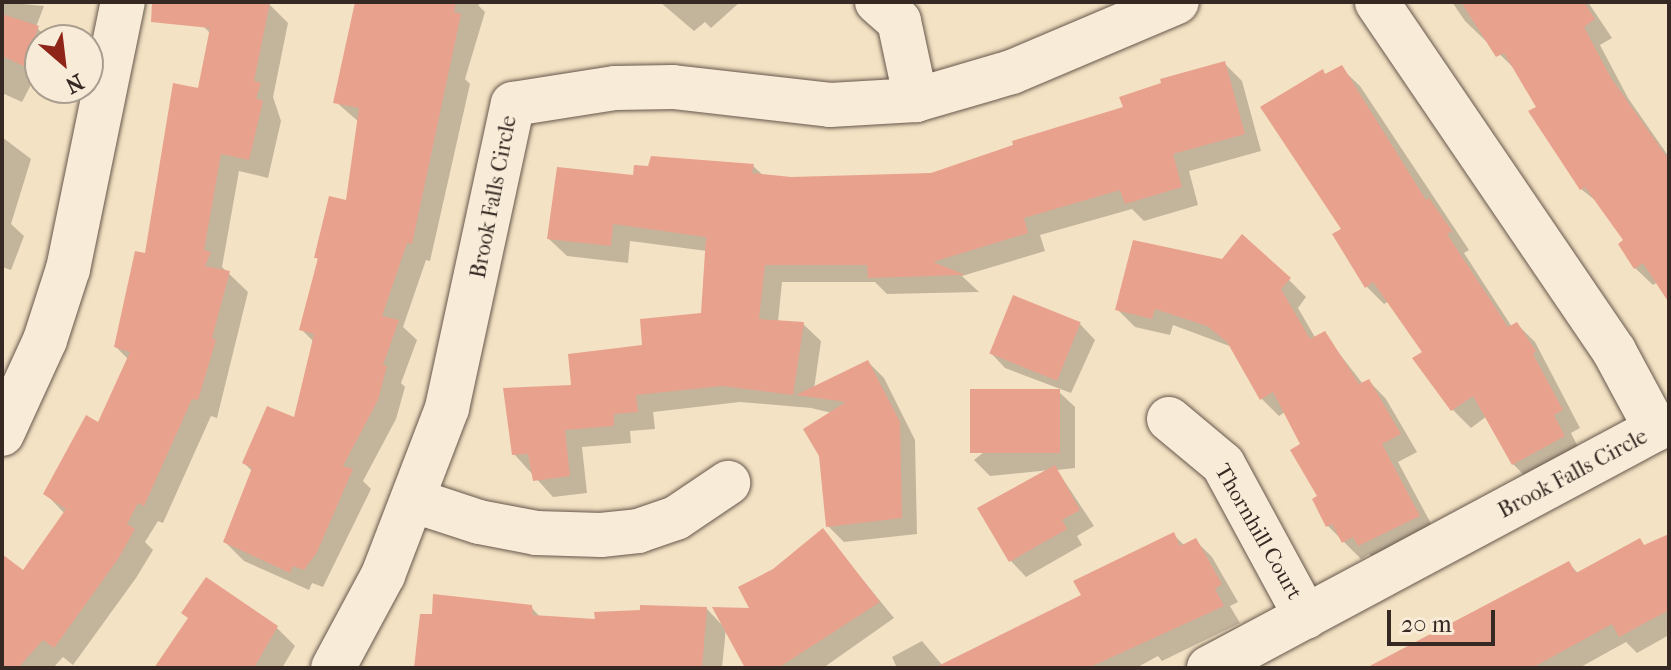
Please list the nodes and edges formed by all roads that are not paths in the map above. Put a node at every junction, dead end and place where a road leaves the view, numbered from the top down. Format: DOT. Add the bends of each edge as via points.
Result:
graph roads {
  1 [pos="123,2"];
  2 [pos="1177,2"];
  3 [pos="1377,2"];
  4 [pos="897,8"];
  5 [pos="916,100"];
  6 [pos="1169,419"];
  7 [pos="2,434"];
  8 [pos="728,483"];
  9 [pos="415,501"];
  10 [pos="1306,617"];
  11 [pos="333,668"];
  12 [pos="1209,668"];
  1 -- 7 [label="street" via="68,269 45,340"];
  2 -- 5 [label="street, Brook Falls Circle" via="1012,72"];
  3 -- 10 [label="street, Brook Falls Circle" via="1614,351 1656,429"];
  4 -- 5 [label="street"];
  5 -- 9 [label="street, Brook Falls Circle" via="830,105 673,87 615,88 513,104 470,317"];
  6 -- 10 [label="street, Thornhill Court" via="1223,464"];
  8 -- 9 [label="street" via="676,518 638,531 601,535 536,533"];
  9 -- 11 [label="street, Brook Falls Circle"];
  10 -- 12 [label="street, Brook Falls Circle"];
}
